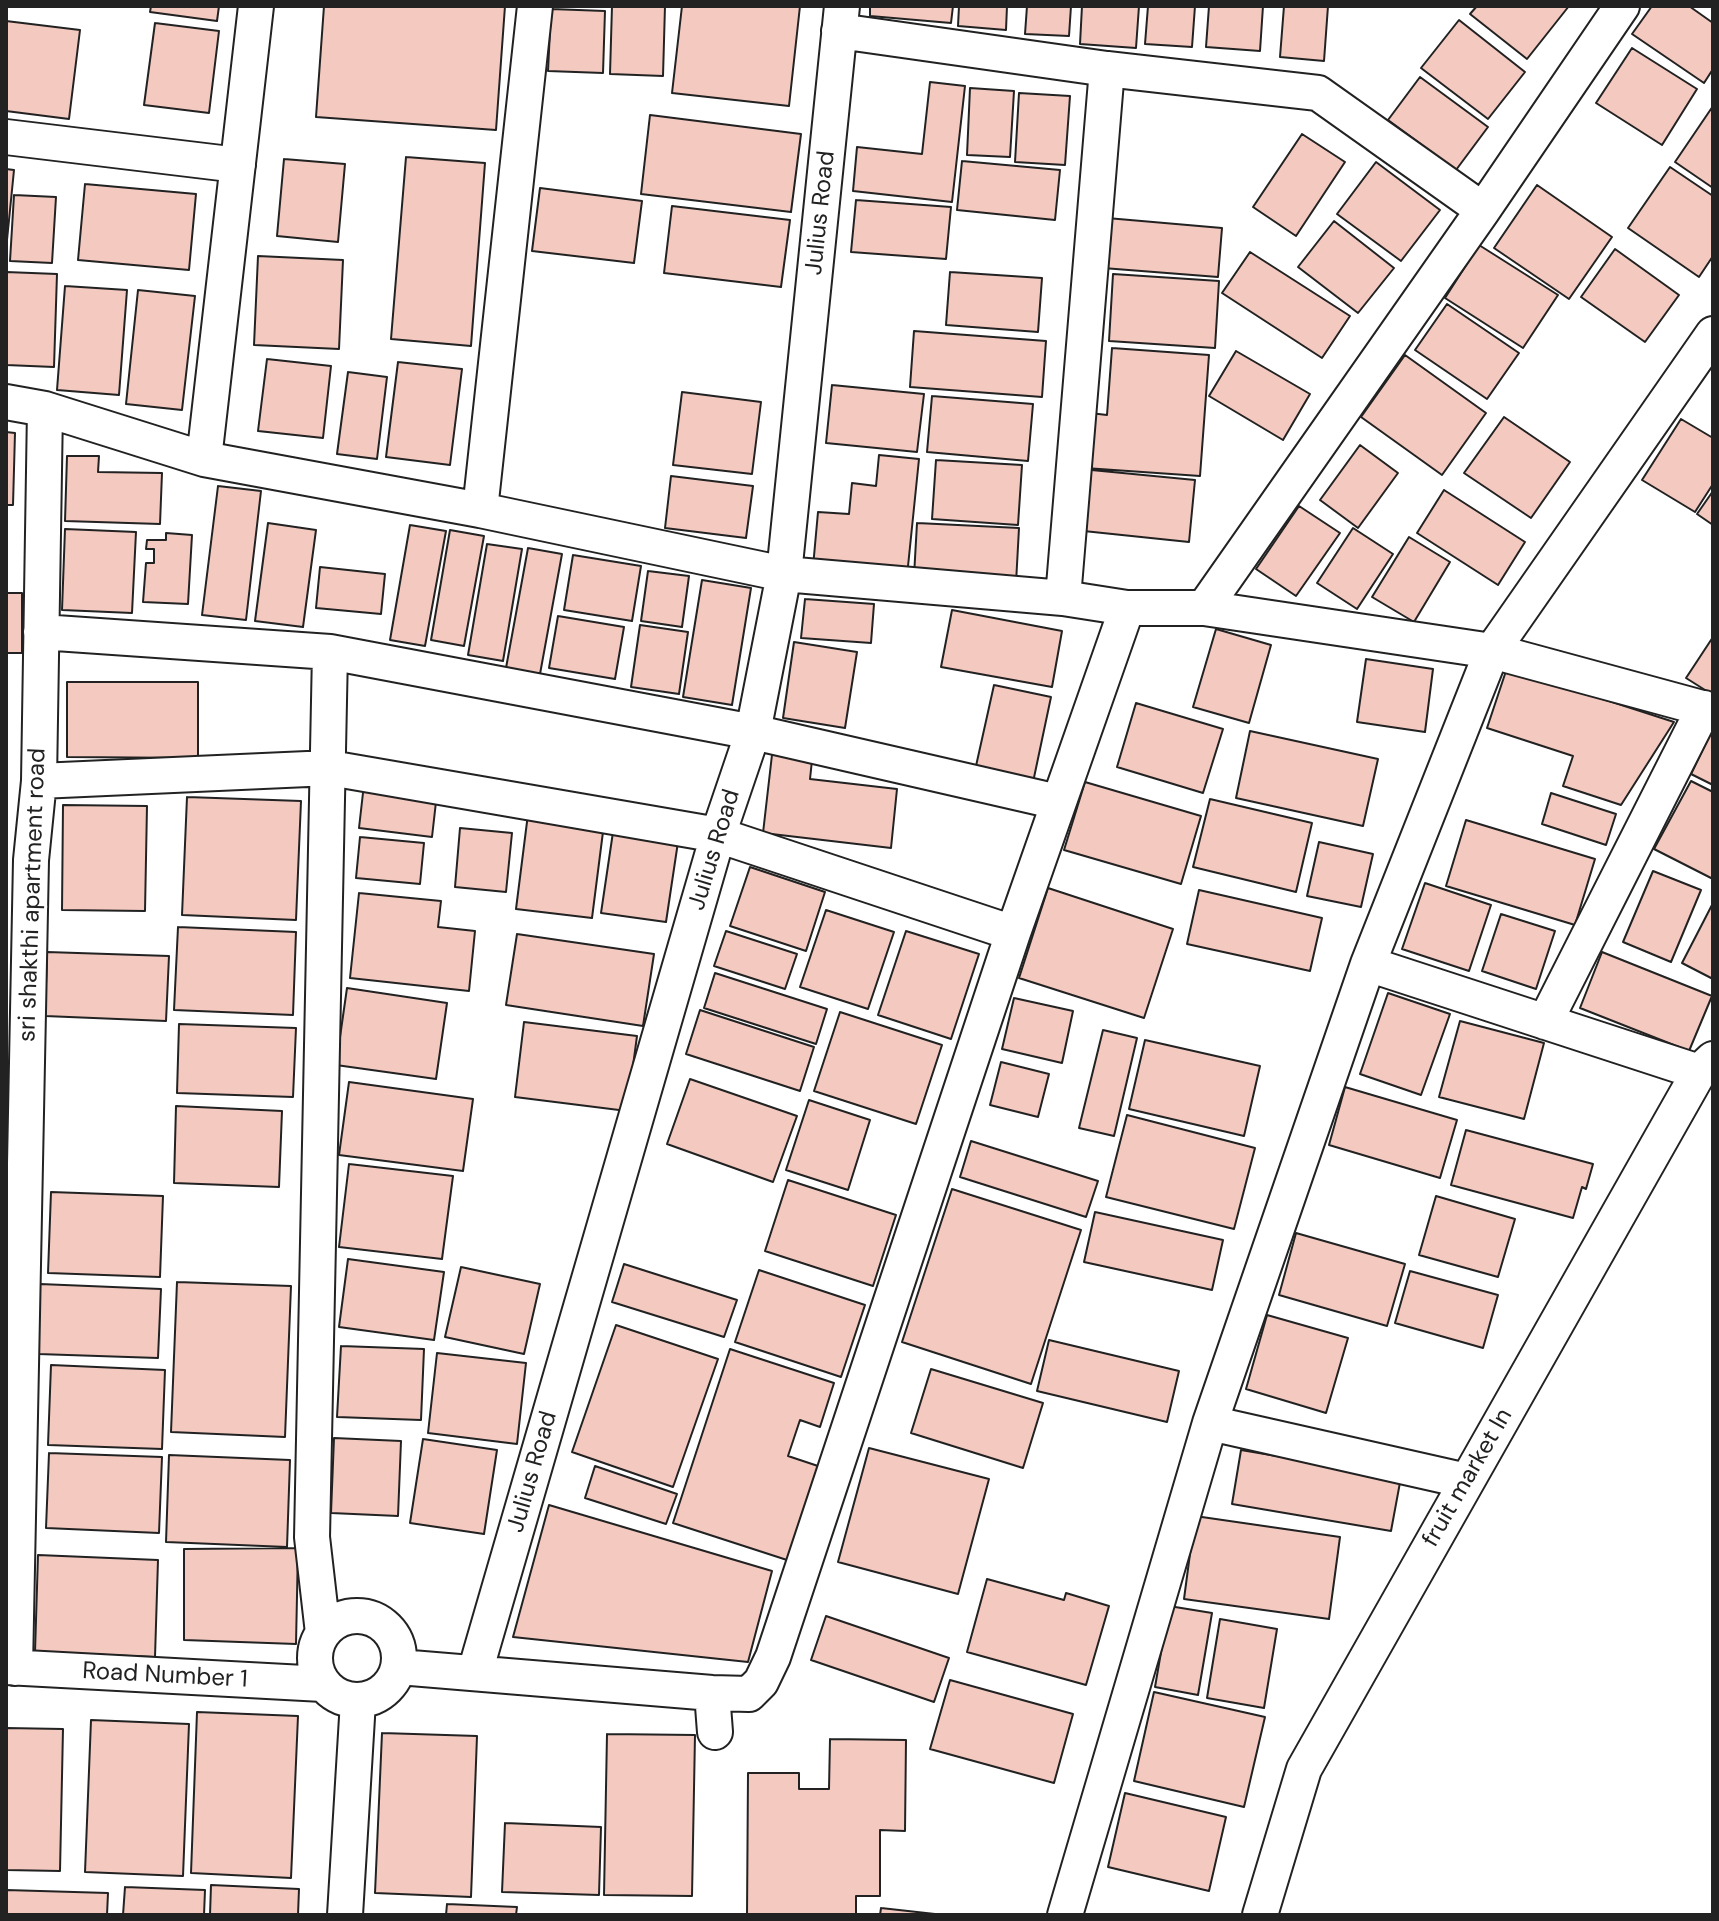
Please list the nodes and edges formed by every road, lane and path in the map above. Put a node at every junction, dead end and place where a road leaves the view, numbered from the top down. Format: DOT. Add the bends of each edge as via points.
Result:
graph roads {
  1 [pos="256,6"];
  2 [pos="535,6"];
  3 [pos="1622,6"];
  4 [pos="841,18"];
  5 [pos="1107,69"];
  6 [pos="6,137"];
  7 [pos="238,165"];
  8 [pos="1483,210"];
  9 [pos="1713,334"];
  10 [pos="6,402"];
  11 [pos="45,409"];
  12 [pos="204,459"];
  13 [pos="480,510"];
  14 [pos="784,574"];
  15 [pos="1063,598"];
  16 [pos="1127,608"];
  17 [pos="1204,608"];
  18 [pos="41,632"];
  19 [pos="1492,651"];
  20 [pos="330,652"];
  21 [pos="1709,710"];
  22 [pos="753,732"];
  23 [pos="330,768"];
  24 [pos="39,781"];
  25 [pos="1058,802"];
  26 [pos="718,835"];
  27 [pos="31,860"];
  28 [pos="6,927"];
  29 [pos="1013,933"];
  30 [pos="1368,964"];
  31 [pos="1545,1022"];
  32 [pos="1706,1065"];
  33 [pos="1210,1423"];
  34 [pos="1467,1481"];
  35 [pos="323,1633"];
  36 [pos="399,1667"];
  37 [pos="10,1668"];
  38 [pos="475,1672"];
  39 [pos="323,1684"];
  40 [pos="712,1693"];
  41 [pos="358,1701"];
  42 [pos="715,1732"];
  43 [pos="345,1915"];
  44 [pos="1065,1915"];
  45 [pos="1260,1915"];
  1 -- 7 [label="street"];
  2 -- 13 [label="street"];
  3 -- 8 [label="street"];
  4 -- 5 [label="street"];
  4 -- 14 [label="street, Julius Road"];
  5 -- 8 [label="street" via="1318,93"];
  5 -- 15 [label="street"];
  6 -- 7 [label="street"];
  7 -- 12 [label="street"];
  8 -- 17 [label="street"];
  9 -- 19 [label="street"];
  10 -- 11 [label="street"];
  11 -- 12 [label="street"];
  11 -- 18 [label="street, sri shakthi apartment road"];
  12 -- 13 [label="street"];
  13 -- 14 [label="street"];
  14 -- 15 [label="street"];
  14 -- 22 [label="street, Julius Road"];
  15 -- 16 [label="street"];
  16 -- 17 [label="street"];
  16 -- 25 [label="street"];
  17 -- 19 [label="street"];
  18 -- 20 [label="street"];
  18 -- 24 [label="street, sri shakthi apartment road"];
  19 -- 21 [label="street"];
  19 -- 30 [label="street"];
  20 -- 22 [label="street"];
  20 -- 23 [label="street"];
  21 -- 31 [label="street"];
  22 -- 25 [label="street"];
  22 -- 26 [label="street, Julius Road"];
  23 -- 24 [label="street"];
  23 -- 26 [label="street"];
  23 -- 35 [label="street" via="312,1537"];
  24 -- 27 [label="street, sri shakthi apartment road"];
  25 -- 29 [label="street"];
  26 -- 29 [label="street"];
  26 -- 38 [label="street, Julius Road"];
  27 -- 28 [label="street"];
  27 -- 37 [label="street, sri shakthi apartment road"];
  29 -- 40 [label="street" via="773,1657 749,1694"];
  30 -- 31 [label="street"];
  30 -- 33 [label="street"];
  31 -- 32 [label="street"];
  32 -- 34 [label="street, fruit market ln"];
  33 -- 34 [label="street"];
  33 -- 44 [label="street"];
  34 -- 45 [label="street, fruit market ln" via="1304,1769"];
  35 -- 36 [label="street" via="347,1617 371,1618 397,1641"];
  35 -- 39 [label="street" via="315,1662"];
  36 -- 38 [label="street"];
  36 -- 41 [label="street" via="388,1688"];
  37 -- 39 [label="street, Road Number 1"];
  38 -- 40 [label="street"];
  39 -- 41 [label="street" via="335,1695"];
  40 -- 42 [label="street"];
  41 -- 43 [label="street"];
}
